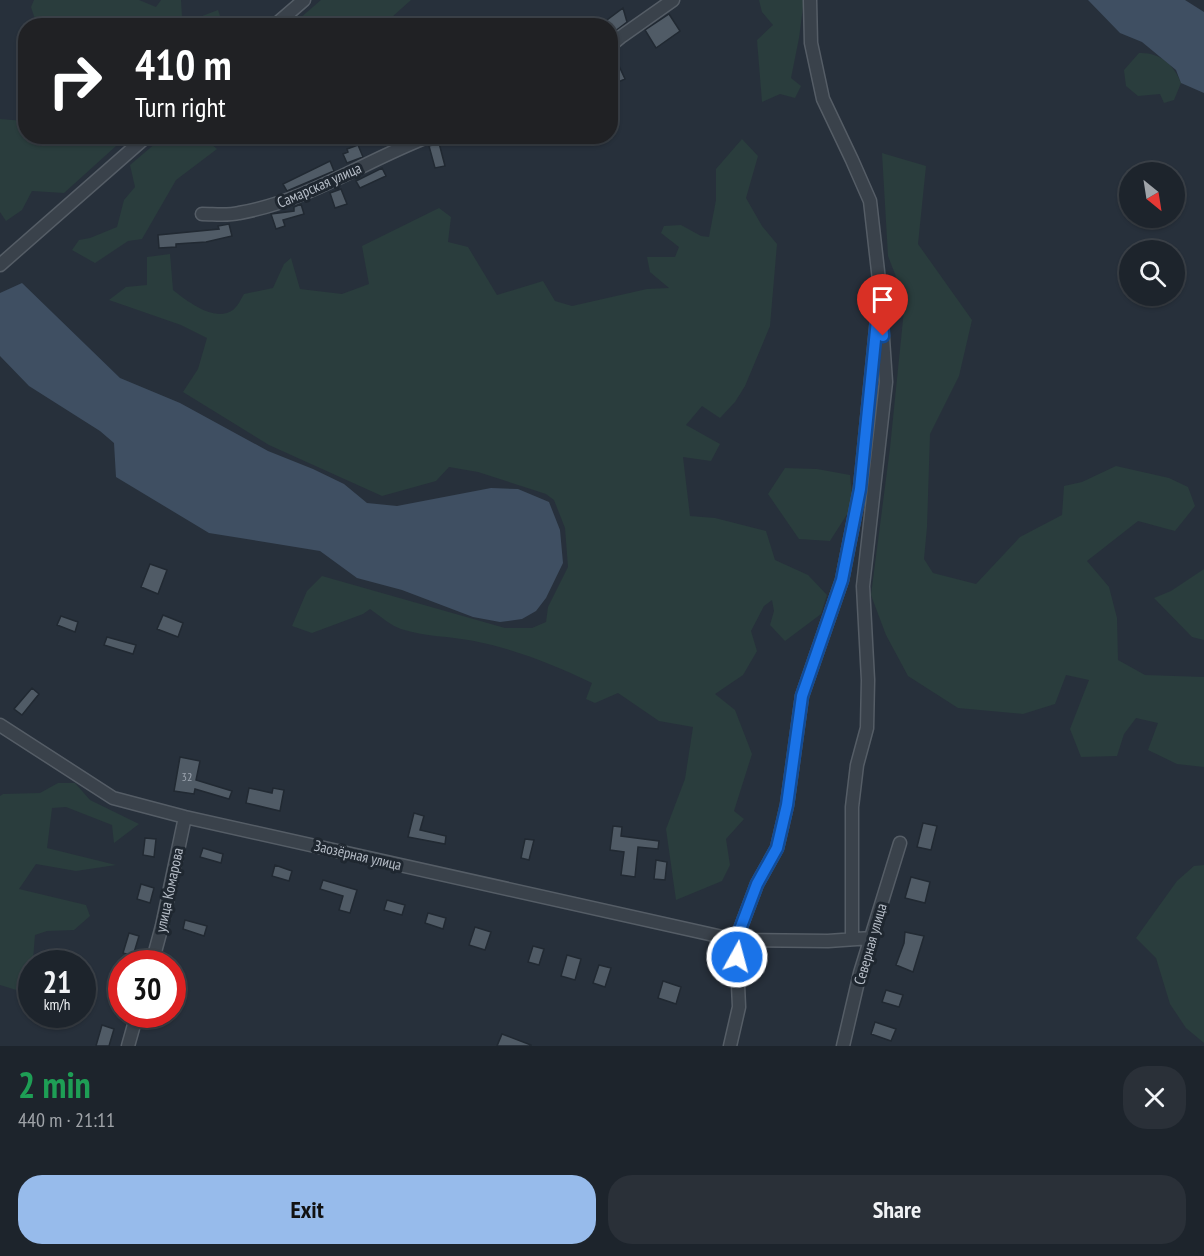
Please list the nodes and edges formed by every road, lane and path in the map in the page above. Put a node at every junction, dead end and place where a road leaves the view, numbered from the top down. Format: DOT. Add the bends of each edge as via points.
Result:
graph roads {
  1 [pos="304,0"];
  2 [pos="673,0"];
  3 [pos="810,0"];
  4 [pos="283,18"];
  5 [pos="618,39"];
  6 [pos="138,144"];
  7 [pos="411,144"];
  8 [pos="202,214"];
  9 [pos="0,265"];
  10 [pos="880,290"];
  11 [pos="0,725"];
  12 [pos="185,817"];
  13 [pos="900,843"];
  14 [pos="871,938"];
  15 [pos="852,939"];
  16 [pos="736,940"];
  17 [pos="156,950"];
  18 [pos="133,1028"];
  19 [pos="128,1046"];
  20 [pos="730,1046"];
  21 [pos="843,1046"];
  1 -- 4 [label="street"];
  2 -- 5 [label="street"];
  3 -- 10 [label="street" via="812,43 823,99 870,201"];
  6 -- 9 [label="street"];
  7 -- 8 [label="street, Самарская улица" via="280,204 237,214"];
  10 -- 15 [label="street" via="886,382 864,586 867,728 852,807"];
  10 -- 16 [label="street" via="860,489 842,580 802,696 777,848 757,884"];
  11 -- 12 [label="street, Заозёрная улица" via="113,798"];
  12 -- 16 [label="street, Заозёрная улица"];
  12 -- 17 [label="street, улица Комарова"];
  13 -- 14 [label="street, Северная улица"];
  14 -- 15 [label="street, Заозёрная улица"];
  14 -- 21 [label="street, Северная улица"];
  15 -- 16 [label="street, Заозёрная улица"];
  16 -- 20 [label="street" via="739,1007"];
  18 -- 19 [label="street"];
}
